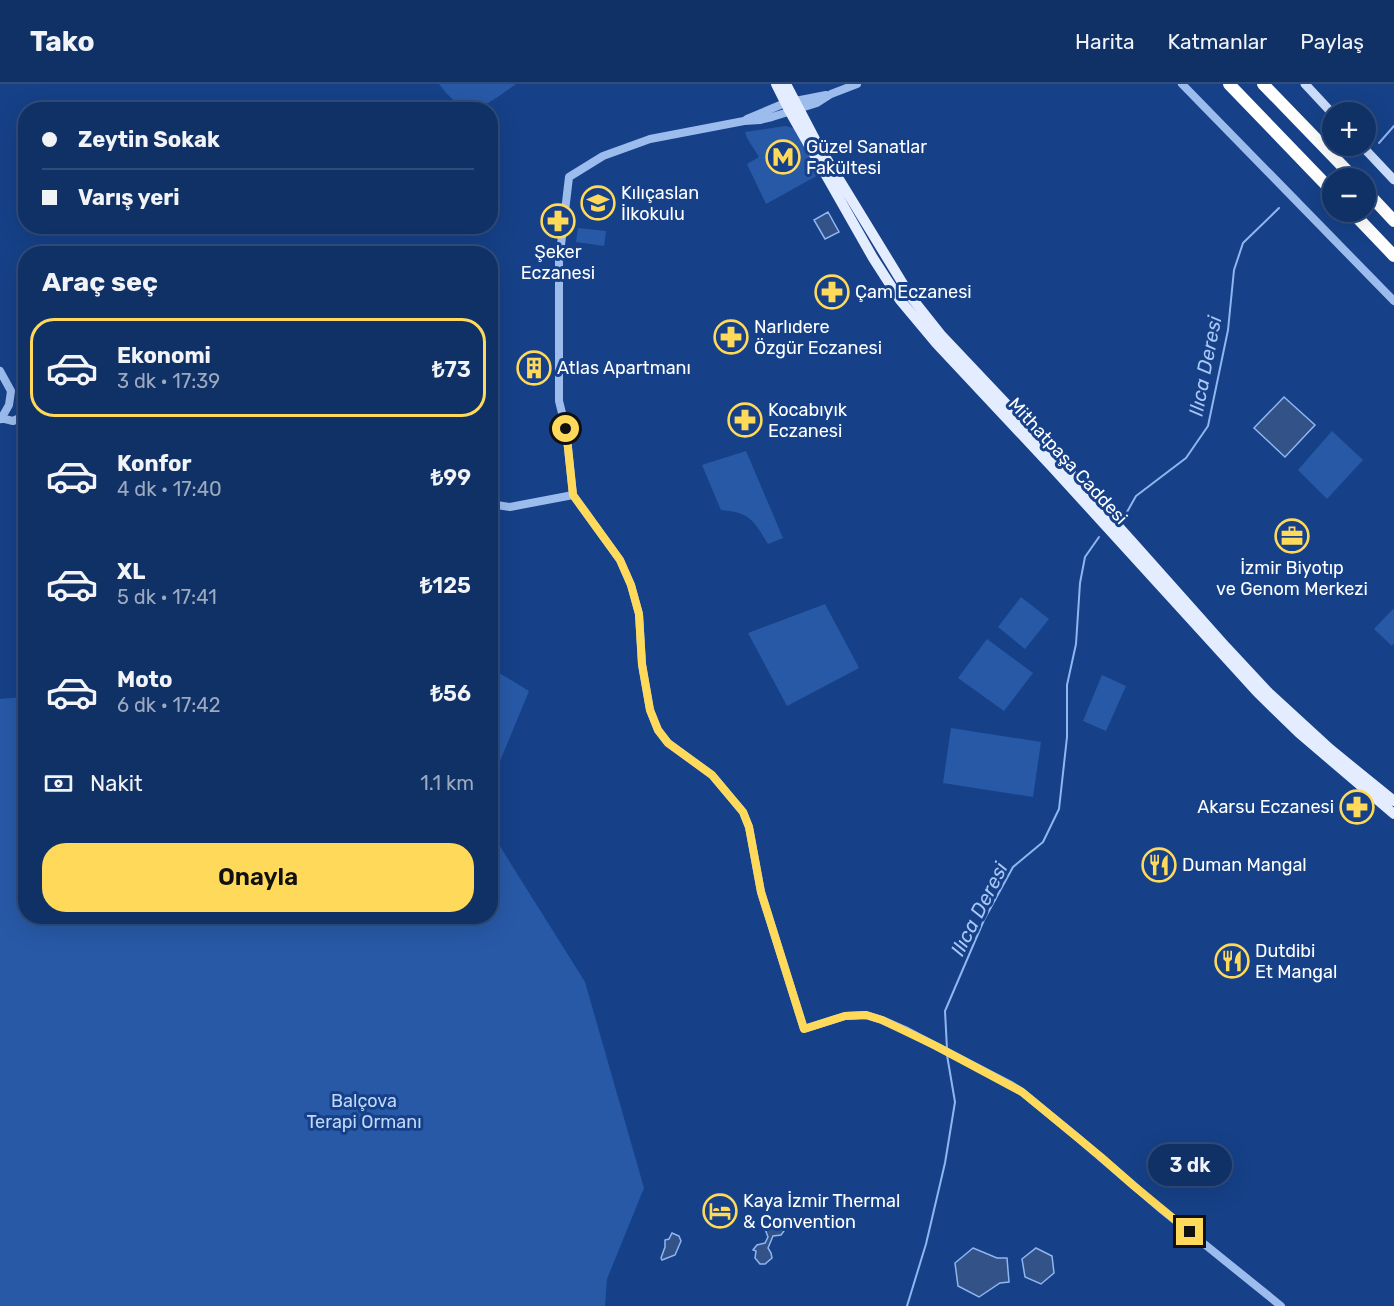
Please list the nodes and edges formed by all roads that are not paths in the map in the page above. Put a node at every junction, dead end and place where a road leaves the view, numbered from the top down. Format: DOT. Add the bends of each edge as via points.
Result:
graph roads {
  1 [pos="776,84"];
  2 [pos="786,84"];
  3 [pos="857,84"];
  4 [pos="1182,84"];
  5 [pos="1229,84"];
  6 [pos="1263,84"];
  7 [pos="1305,84"];
  8 [pos="1322,102"];
  9 [pos="792,106"];
  10 [pos="772,117"];
  11 [pos="744,121"];
  12 [pos="797,124"];
  13 [pos="1371,156"];
  14 [pos="1344,168"];
  15 [pos="1394,180"];
  16 [pos="1322,181"];
  17 [pos="1376,202"];
  18 [pos="1394,221"];
  19 [pos="1362,222"];
  20 [pos="1394,256"];
  21 [pos="1394,301"];
  22 [pos="0,371"];
  23 [pos="1,419"];
  24 [pos="18,419"];
  25 [pos="573,495"];
  26 [pos="498,505"];
  27 [pos="1394,801"];
  28 [pos="1394,814"];
  29 [pos="1281,1306"];
  1 -- 9 [label="main road, Mithatpaşa Caddesi"];
  2 -- 9 [label="main road, Mithatpaşa Caddesi"];
  3 -- 9 [label="street" via="818,103"];
  4 -- 21 [label="street"];
  5 -- 16 [label="highway"];
  6 -- 14 [label="highway"];
  7 -- 8 [label="main road"];
  9 -- 10 [label="street"];
  9 -- 11 [label="street"];
  9 -- 12 [label="main road, Mithatpaşa Caddesi"];
  9 -- 27 [label="main road, Mithatpaşa Caddesi" via="911,297 942,336 1226,648 1330,749"];
  10 -- 11 [label="street"];
  10 -- 12 [label="street"];
  11 -- 25 [label="street" via="650,139 603,156 569,177 559,261 559,401"];
  12 -- 28 [label="main road, Mithatpaşa Caddesi" via="873,258 900,300 936,344 1257,692"];
  13 -- 15 [label="main road"];
  17 -- 18 [label="highway"];
  19 -- 20 [label="highway"];
  22 -- 23 [label="street" via="11,391"];
  23 -- 24 [label="street"];
  25 -- 26 [label="street" via="510,507"];
  25 -- 29 [label="street" via="620,560 631,585 639,614 650,710 658,730 668,743 712,775 743,812 761,892 804,1029 845,1016 866,1015 936,1046 1022,1092"];
}
